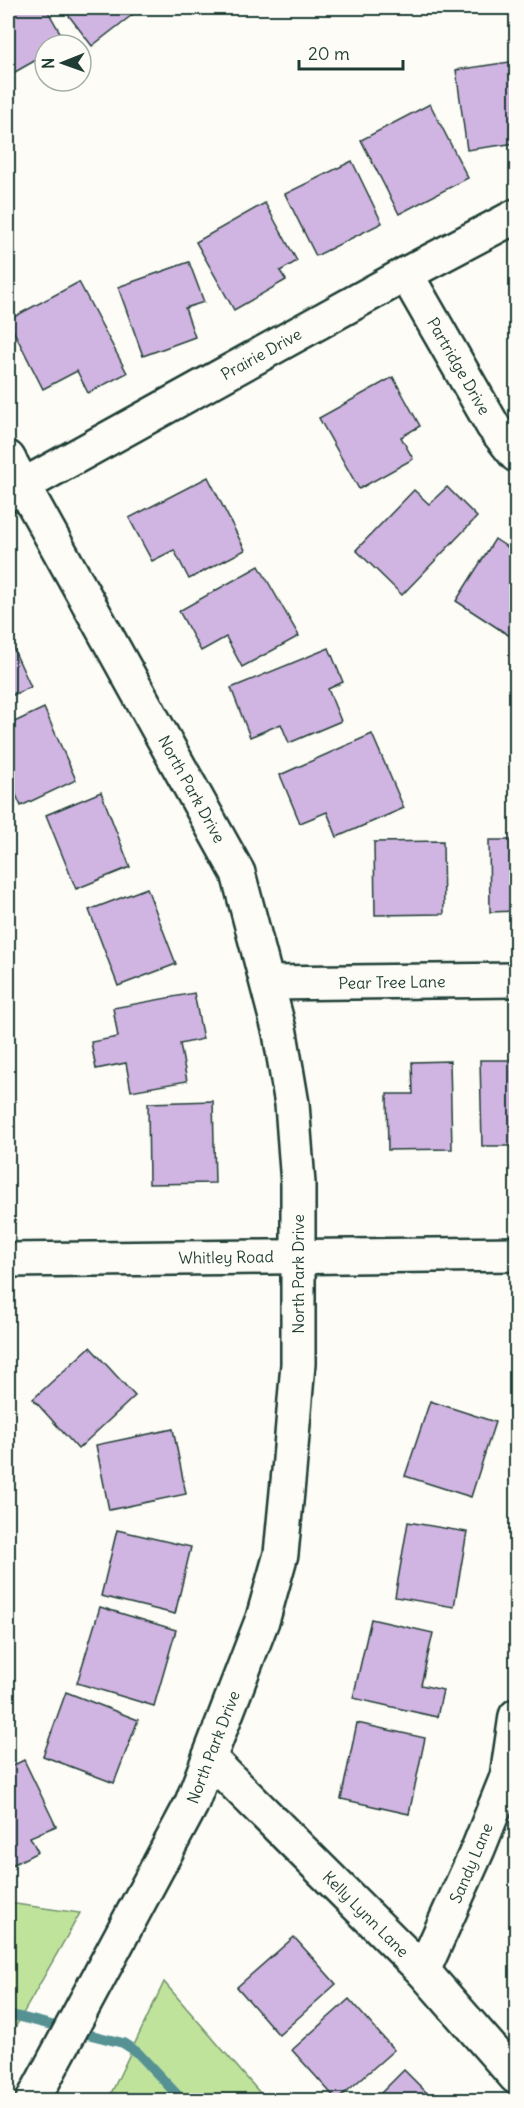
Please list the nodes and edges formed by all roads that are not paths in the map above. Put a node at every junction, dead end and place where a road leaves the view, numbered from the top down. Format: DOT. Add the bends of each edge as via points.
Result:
graph roads {
  1 [pos="516,216"];
  2 [pos="406,274"];
  3 [pos="516,455"];
  4 [pos="13,479"];
  5 [pos="516,980"];
  6 [pos="268,983"];
  7 [pos="516,1254"];
  8 [pos="298,1256"];
  9 [pos="8,1260"];
  10 [pos="516,1716"];
  11 [pos="209,1758"];
  12 [pos="423,1971"];
  13 [pos="516,2077"];
  14 [pos="33,2100"];
  1 -- 2 [label="street, Prairie Drive"];
  2 -- 3 [label="street, Partridge Drive" via="493,426"];
  2 -- 4 [label="street, Prairie Drive"];
  4 -- 6 [label="street, North Park Drive" via="238,873"];
  5 -- 6 [label="street, Pear Tree Lane"];
  6 -- 8 [label="street, North Park Drive" via="292,1104"];
  7 -- 8 [label="street, Whitley Road"];
  8 -- 9 [label="street, Whitley Road"];
  8 -- 11 [label="street, North Park Drive" via="298,1364 281,1554 263,1618"];
  10 -- 12 [label="street, Sandy Lane" via="507,1777"];
  11 -- 12 [label="street, Kelly Lynn Lane"];
  11 -- 14 [label="street, North Park Drive" via="191,1804"];
  12 -- 13 [label="street, Kelly Lynn Lane"];
}
